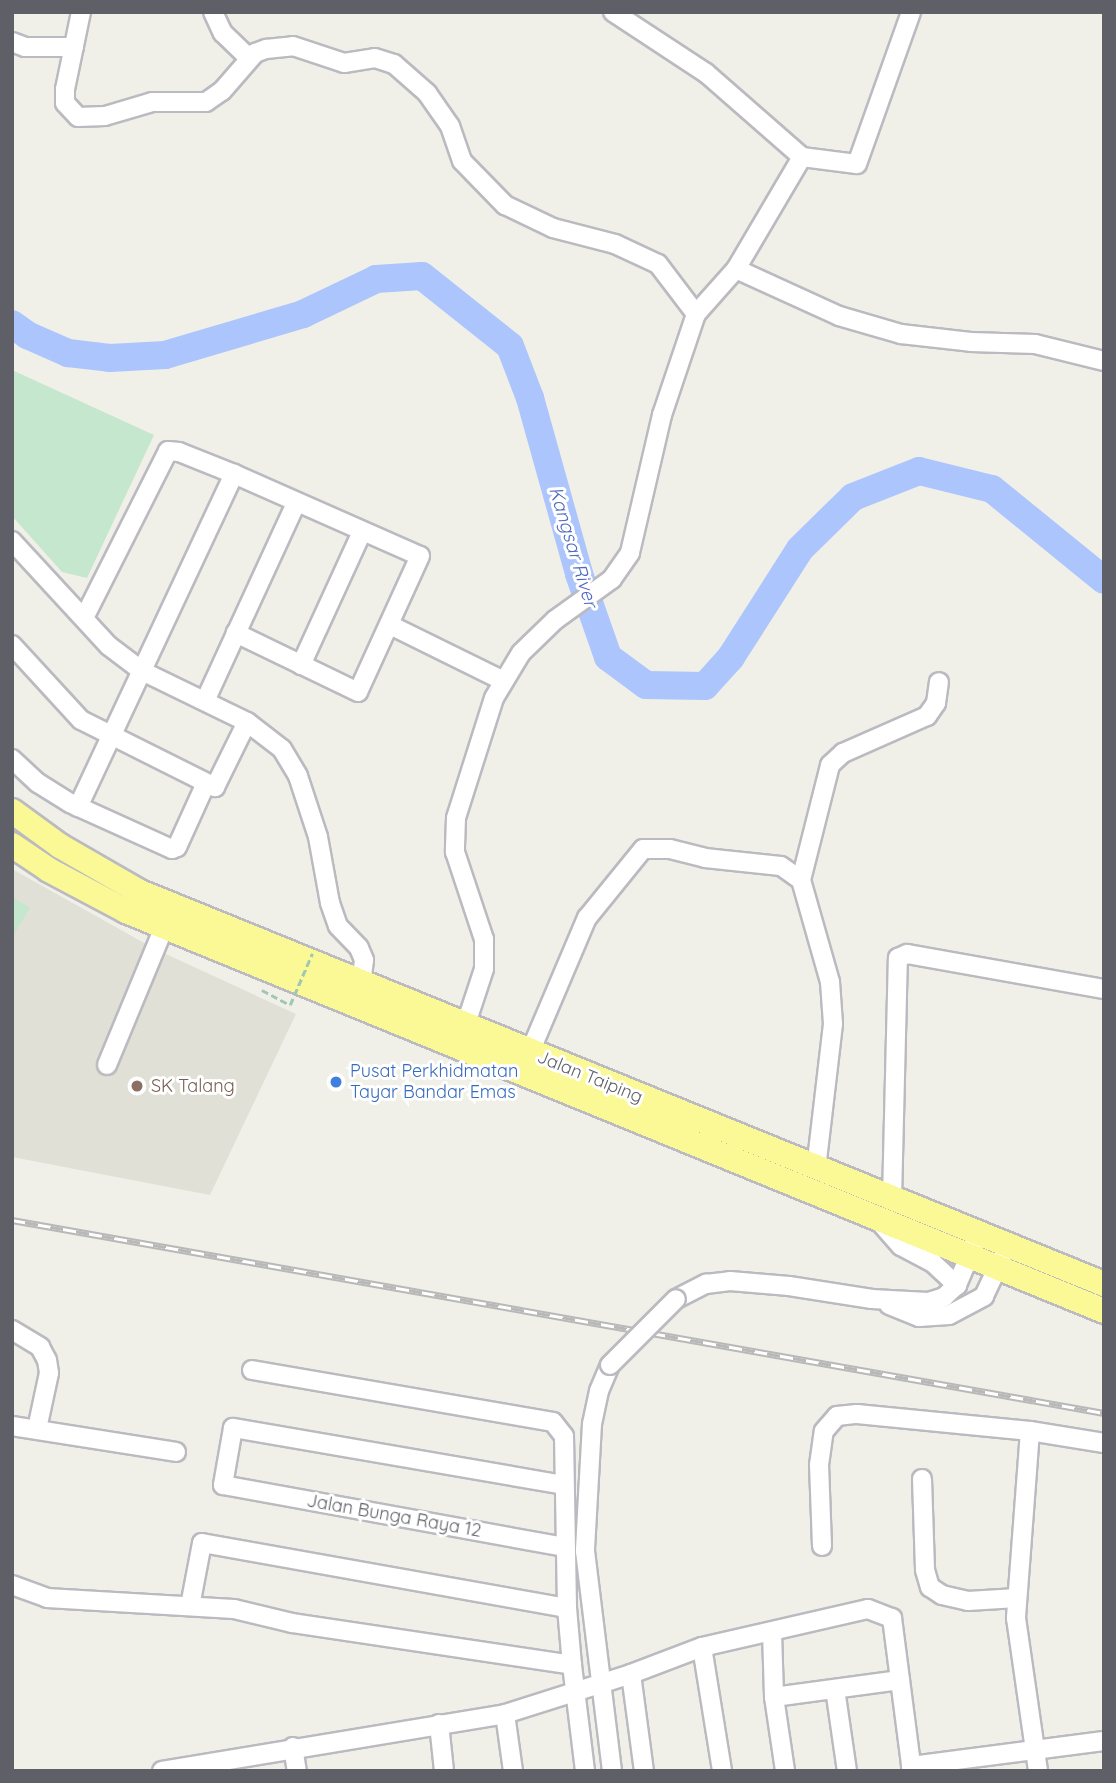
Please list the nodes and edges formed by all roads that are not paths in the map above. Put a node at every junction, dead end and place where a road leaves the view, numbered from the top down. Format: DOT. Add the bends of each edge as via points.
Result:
graph roads {
  1 [pos="81,12"];
  2 [pos="213,12"];
  3 [pos="614,12"];
  4 [pos="911,12"];
  5 [pos="12,42"];
  6 [pos="74,47"];
  7 [pos="249,58"];
  8 [pos="802,157"];
  9 [pos="736,268"];
  10 [pos="696,314"];
  11 [pos="1104,361"];
  12 [pos="234,474"];
  13 [pos="296,503"];
  14 [pos="362,532"];
  15 [pos="12,541"];
  16 [pos="84,618"];
  17 [pos="390,625"];
  18 [pos="236,633"];
  19 [pos="12,645"];
  20 [pos="301,665"];
  21 [pos="142,671"];
  22 [pos="504,681"];
  23 [pos="939,682"];
  24 [pos="205,701"];
  25 [pos="247,722"];
  26 [pos="111,735"];
  27 [pos="12,759"];
  28 [pos="206,783"];
  29 [pos="78,807"];
  30 [pos="12,811"];
  31 [pos="12,845"];
  32 [pos="801,880"];
  33 [pos="169,916"];
  34 [pos="361,983"];
  35 [pos="1104,989"];
  36 [pos="461,1037"];
  37 [pos="530,1052"];
  38 [pos="107,1065"];
  39 [pos="816,1168"];
  40 [pos="884,1209"];
  41 [pos="974,1245"];
  42 [pos="1002,1257"];
  43 [pos="1104,1284"];
  44 [pos="957,1285"];
  45 [pos="872,1299"];
  46 [pos="1104,1311"];
  47 [pos="12,1330"];
  48 [pos="252,1370"];
  49 [pos="12,1426"];
  50 [pos="37,1429"];
  51 [pos="1030,1431"];
  52 [pos="1104,1443"];
  53 [pos="176,1452"];
  54 [pos="922,1479"];
  55 [pos="564,1485"];
  56 [pos="822,1546"];
  57 [pos="565,1547"];
  58 [pos="12,1585"];
  59 [pos="1017,1598"];
  60 [pos="190,1606"];
  61 [pos="567,1608"];
  62 [pos="772,1632"];
  63 [pos="702,1647"];
  64 [pos="572,1665"];
  65 [pos="631,1674"];
  66 [pos="900,1680"];
  67 [pos="601,1683"];
  68 [pos="835,1689"];
  69 [pos="574,1693"];
  70 [pos="774,1697"];
  71 [pos="505,1714"];
  72 [pos="439,1724"];
  73 [pos="1104,1741"];
  74 [pos="293,1747"];
  75 [pos="1034,1749"];
  76 [pos="912,1769"];
  77 [pos="162,1771"];
  78 [pos="297,1771"];
  79 [pos="444,1771"];
  80 [pos="513,1771"];
  81 [pos="585,1771"];
  82 [pos="612,1771"];
  83 [pos="644,1771"];
  84 [pos="722,1771"];
  85 [pos="785,1771"];
  86 [pos="848,1771"];
  87 [pos="1038,1771"];
  1 -- 6 [label="street"];
  2 -- 7 [label="street" via="223,33"];
  3 -- 8 [label="street" via="706,73"];
  4 -- 8 [label="street" via="857,164"];
  5 -- 6 [label="street" via="25,47"];
  6 -- 7 [label="street" via="65,103 78,117 105,116 152,102 206,102 222,91"];
  7 -- 10 [label="street" via="266,49 293,46 344,63 374,58 394,64 427,93 450,126 461,161 505,205 553,228 615,244 658,264"];
  8 -- 9 [label="street"];
  9 -- 10 [label="street"];
  9 -- 11 [label="street" via="839,316 901,334 1035,344"];
  10 -- 22 [label="street" via="662,415 630,554 612,579 555,620 521,653"];
  12 -- 13 [label="street"];
  12 -- 16 [label="street" via="168,451"];
  12 -- 21 [label="street"];
  13 -- 14 [label="street"];
  13 -- 18 [label="street"];
  14 -- 17 [label="street" via="420,556"];
  14 -- 20 [label="street"];
  15 -- 16 [label="street"];
  16 -- 21 [label="street" via="109,646"];
  17 -- 20 [label="street" via="360,689"];
  17 -- 22 [label="street"];
  18 -- 20 [label="street"];
  18 -- 24 [label="street"];
  19 -- 26 [label="street" via="81,720"];
  21 -- 24 [label="street"];
  21 -- 26 [label="street"];
  22 -- 36 [label="street" via="494,698 457,818 455,852 484,939 484,969"];
  23 -- 32 [label="street" via="936,703 927,716 844,753 830,765"];
  24 -- 25 [label="street"];
  25 -- 28 [label="street" via="215,787"];
  25 -- 34 [label="street" via="282,749 298,776 318,837 338,926 359,948 363,960"];
  26 -- 28 [label="street"];
  26 -- 29 [label="street"];
  27 -- 29 [label="street" via="38,783"];
  28 -- 29 [label="street" via="177,848"];
  30 -- 33 [label="highway, Jalan Taiping"];
  31 -- 33 [label="highway, Jalan Taiping" via="126,911"];
  32 -- 37 [label="street" via="781,866 643,849 587,918"];
  32 -- 39 [label="street" via="830,982 833,1024"];
  33 -- 34 [label="highway, Jalan Taiping"];
  33 -- 36 [label="highway, Jalan Taiping"];
  33 -- 38 [label="street"];
  34 -- 36 [label="highway, Jalan Taiping"];
  35 -- 40 [label="street" via="907,954 898,958"];
  36 -- 37 [label="highway, Jalan Taiping"];
  36 -- 40 [label="highway, Jalan Taiping"];
  37 -- 39 [label="highway, Jalan Taiping"];
  39 -- 40 [label="highway, Jalan Taiping"];
  40 -- 41 [label="highway, Jalan Taiping"];
  40 -- 44 [label="street" via="901,1246 933,1263"];
  41 -- 42 [label="highway, Jalan Taiping"];
  41 -- 44 [label="street"];
  42 -- 43 [label="highway, Jalan Taiping"];
  42 -- 45 [label="street" via="984,1296 949,1315 919,1317"];
  42 -- 46 [label="highway, Jalan Taiping"];
  44 -- 45 [label="street" via="944,1297 928,1302"];
  45 -- 67 [label="street, bridge" via="778,1284 706,1284 677,1299 610,1365 598,1391 592,1424 585,1552"];
  47 -- 50 [label="street" via="40,1347 47,1360 50,1373"];
  48 -- 55 [label="street" via="553,1422 564,1436"];
  49 -- 50 [label="street"];
  50 -- 53 [label="street"];
  51 -- 52 [label="street"];
  51 -- 56 [label="street" via="857,1414 837,1416 824,1431 819,1465"];
  51 -- 59 [label="street"];
  54 -- 59 [label="street" via="930,1587 968,1601"];
  55 -- 57 [label="street"];
  55 -- 57 [label="street, Jalan Bunga Raya 12" via="233,1428 223,1485"];
  57 -- 61 [label="street"];
  58 -- 60 [label="street" via="47,1598"];
  59 -- 75 [label="street"];
  60 -- 61 [label="street" via="202,1542"];
  60 -- 64 [label="street" via="234,1609 292,1623"];
  61 -- 64 [label="street"];
  62 -- 63 [label="street"];
  62 -- 66 [label="street" via="868,1609 892,1618"];
  62 -- 70 [label="street"];
  63 -- 65 [label="street"];
  63 -- 84 [label="street"];
  64 -- 69 [label="street"];
  65 -- 67 [label="street"];
  65 -- 83 [label="street"];
  66 -- 68 [label="street"];
  66 -- 76 [label="street"];
  67 -- 69 [label="street"];
  67 -- 82 [label="street"];
  68 -- 70 [label="street"];
  68 -- 86 [label="street"];
  69 -- 71 [label="street"];
  69 -- 81 [label="street"];
  70 -- 85 [label="street"];
  71 -- 72 [label="street"];
  71 -- 80 [label="street"];
  72 -- 74 [label="street"];
  72 -- 79 [label="street"];
  73 -- 75 [label="street"];
  74 -- 77 [label="street"];
  74 -- 78 [label="street"];
  75 -- 76 [label="street"];
  75 -- 87 [label="street"];
}
